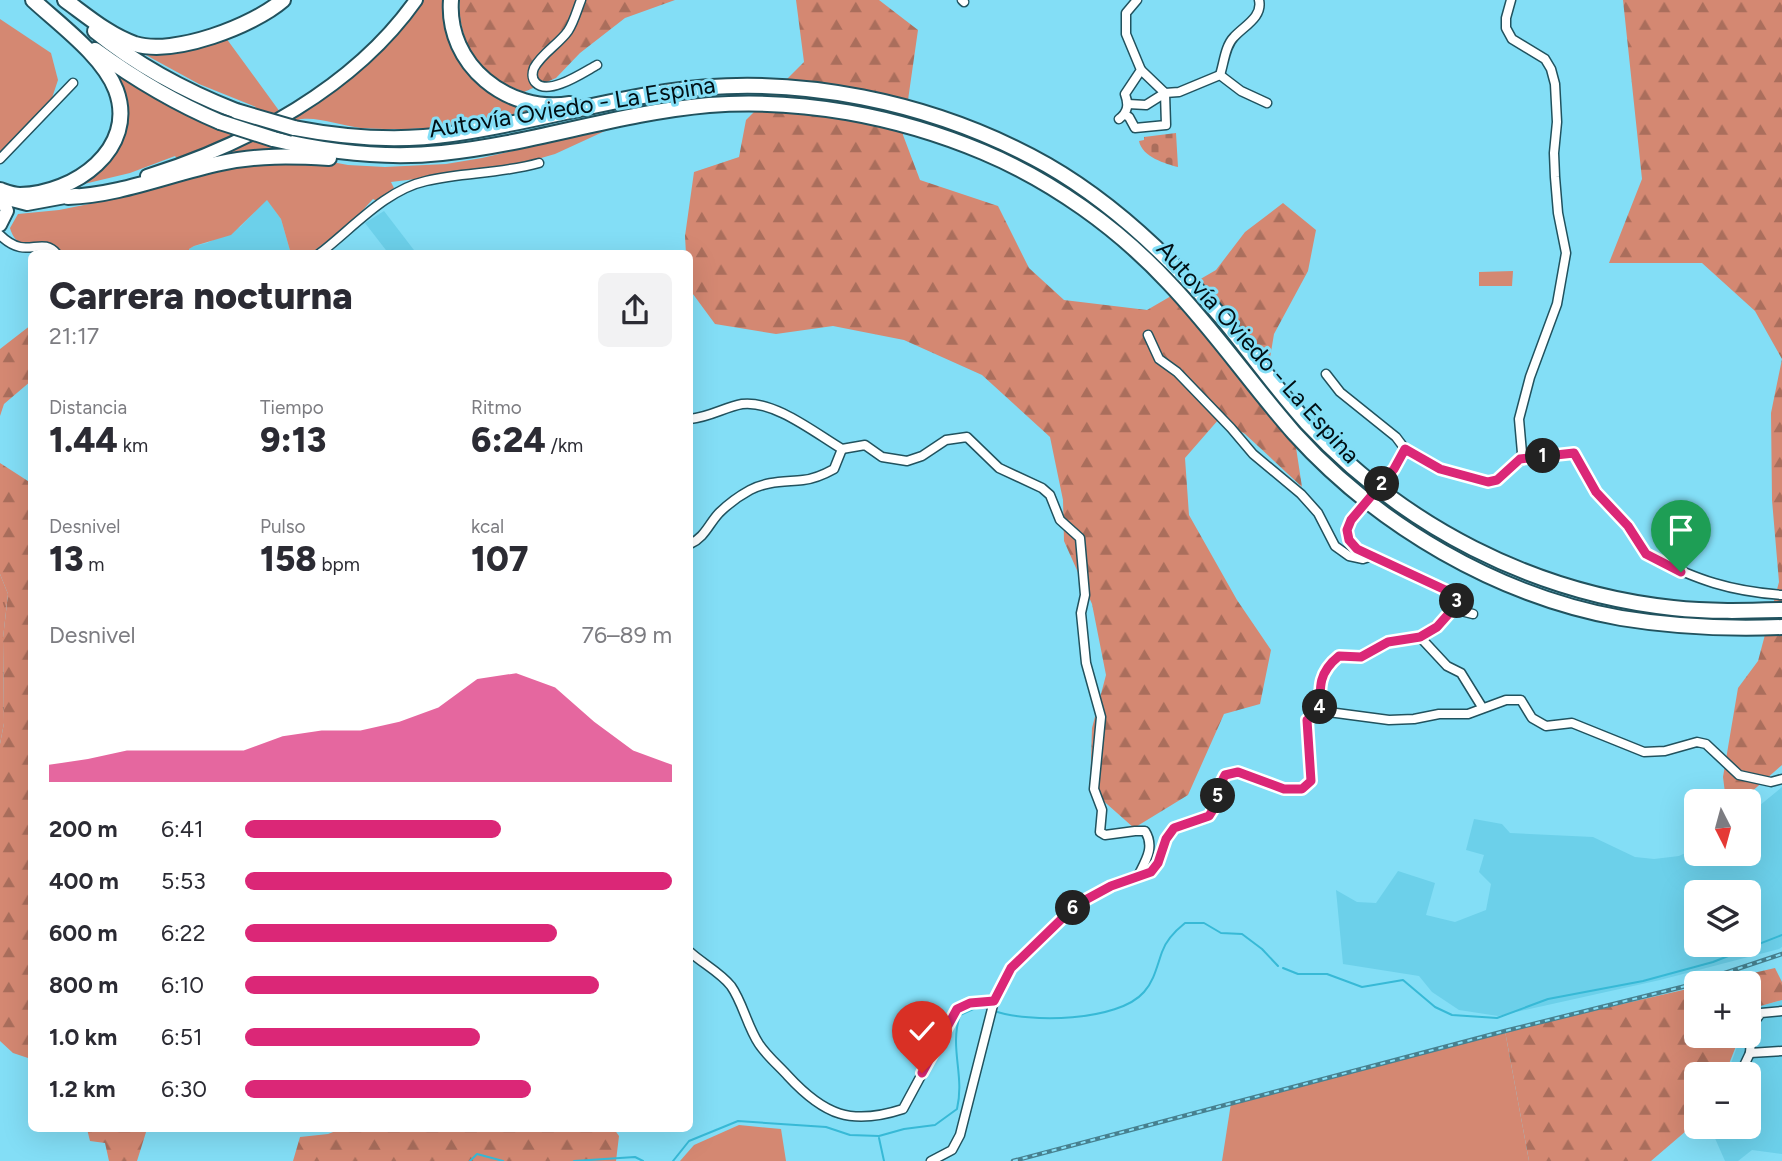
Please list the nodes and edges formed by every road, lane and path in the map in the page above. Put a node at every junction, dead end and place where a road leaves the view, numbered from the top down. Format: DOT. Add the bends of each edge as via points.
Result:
graph roads {
  1 [pos="33,0"];
  2 [pos="58,0"];
  3 [pos="65,0"];
  4 [pos="283,0"];
  5 [pos="416,0"];
  6 [pos="451,0"];
  7 [pos="581,0"];
  8 [pos="1137,0"];
  9 [pos="1259,0"];
  10 [pos="1511,0"];
  11 [pos="597,65"];
  12 [pos="1141,70"];
  13 [pos="1220,75"];
  14 [pos="73,83"];
  15 [pos="672,91"];
  16 [pos="1165,93"];
  17 [pos="1266,103"];
  18 [pos="1128,104"];
  19 [pos="514,141"];
  20 [pos="0,159"];
  21 [pos="539,163"];
  22 [pos="1,193"];
  23 [pos="68,197"];
  24 [pos="27,204"];
  25 [pos="2,222"];
  26 [pos="0,236"];
  27 [pos="54,250"];
  28 [pos="324,250"];
  29 [pos="1148,335"];
  30 [pos="1325,374"];
  31 [pos="693,419"];
  32 [pos="842,449"];
  33 [pos="1405,449"];
  34 [pos="1520,459"];
  35 [pos="693,542"];
  36 [pos="1371,556"];
  37 [pos="1782,595"];
  38 [pos="1453,609"];
  39 [pos="1782,610"];
  40 [pos="1473,614"];
  41 [pos="1782,627"];
  42 [pos="1420,637"];
  43 [pos="1482,708"];
  44 [pos="1321,711"];
  45 [pos="1782,779"];
  46 [pos="1138,876"];
  47 [pos="693,954"];
  48 [pos="994,1004"];
  49 [pos="1782,1011"];
  50 [pos="1782,1051"];
  51 [pos="1750,1053"];
  52 [pos="1746,1062"];
  53 [pos="931,1161"];
  1 -- 19 [label="highway, Autovía Oviedo - La Espina, bridge" via="121,69 174,102 273,139 379,155 441,153"];
  1 -- 22 [label="highway" via="109,76 119,102 118,127 106,154 89,172 44,191"];
  2 -- 15 [label="highway, Autovía Oviedo - La Espina, bridge" via="108,41 184,89 294,128 373,139 442,136"];
  3 -- 4 [label="highway" via="136,44 165,47 215,34 260,16"];
  5 -- 23 [label="highway" via="371,51 282,117 192,160 131,182"];
  6 -- 15 [label="highway" via="462,54 485,82 514,98 564,104"];
  7 -- 11 [label="street" via="568,30 537,63 533,77 544,88 553,87"];
  8 -- 12 [label="street" via="1126,13 1126,34"];
  9 -- 13 [label="street" via="1258,12 1232,38"];
  10 -- 34 [label="street" via="1506,29 1512,39 1545,59 1553,76 1558,122 1555,177 1566,253 1557,304 1519,419"];
  12 -- 16 [label="street"];
  12 -- 18 [label="street" via="1125,94"];
  13 -- 16 [label="street"];
  13 -- 17 [label="street"];
  14 -- 20 [label="street"];
  15 -- 39 [label="highway, Autovía Oviedo - La Espina" via="746,87 820,91 926,113 991,137 1048,166 1143,234 1192,282 1306,422 1357,472 1458,541 1566,587 1620,601 1675,609"];
  16 -- 18 [label="street" via="1146,105"];
  16 -- 18 [label="street" via="1166,125 1135,128 1129,117 1122,117"];
  19 -- 23 [label="highway" via="485,150 410,160 264,157 223,163 98,196"];
  19 -- 41 [label="highway, Autovía Oviedo - La Espina" via="635,115 748,104 872,117 985,153 1089,212 1133,247 1170,283 1297,436 1347,485 1451,557 1552,600 1618,617 1733,629"];
  21 -- 28 [label="street" via="511,171 424,181 402,190"];
  22 -- 24 [label="highway"];
  22 -- 25 [label="highway" via="7,211"];
  23 -- 24 [label="highway"];
  24 -- 25 [label="highway"];
  26 -- 27 [label="street" via="22,248"];
  29 -- 36 [label="street" via="1159,359 1318,513 1335,546 1349,556"];
  30 -- 33 [label="street"];
  31 -- 32 [label="street" via="743,404 773,408"];
  32 -- 35 [label="street" via="834,469 821,475 749,490 718,514"];
  32 -- 46 [label="street" via="864,445 882,457 907,461 946,440 967,437 999,468 1050,495 1060,520 1080,538 1086,663 1101,718 1094,789 1102,810 1099,827 1105,835 1144,831 1151,846"];
  33 -- 34 [label="street" via="1440,469 1488,482 1497,480"];
  33 -- 36 [label="street, bridge" via="1347,530 1357,549"];
  34 -- 37 [label="street" via="1574,453 1596,492 1628,526 1646,554 1706,583"];
  36 -- 38 [label="street" via="1454,594 1458,600"];
  38 -- 40 [label="street"];
  38 -- 42 [label="street"];
  42 -- 43 [label="street" via="1447,666 1461,673"];
  42 -- 44 [label="street" via="1388,642 1361,657 1339,656 1327,666 1319,688"];
  43 -- 44 [label="street" via="1468,714 1389,720"];
  43 -- 45 [label="street" via="1521,700 1532,718 1546,726 1572,723 1644,752 1706,744 1739,775 1771,782"];
  44 -- 46 [label="street" via="1307,720 1311,781 1302,789 1284,789 1238,772 1225,775 1209,816 1174,828 1158,863 1151,872"];
  46 -- 48 [label="street" via="1076,905 1011,968"];
  47 -- 48 [label="street" via="733,989 759,1044 798,1087 819,1105 846,1116 884,1115 903,1109 957,1009 970,1003"];
  48 -- 53 [label="street" via="960,1135 952,1150"];
  49 -- 51 [label="street" via="1761,1013 1752,1025"];
  50 -- 51 [label="street"];
  51 -- 52 [label="street"];
}
